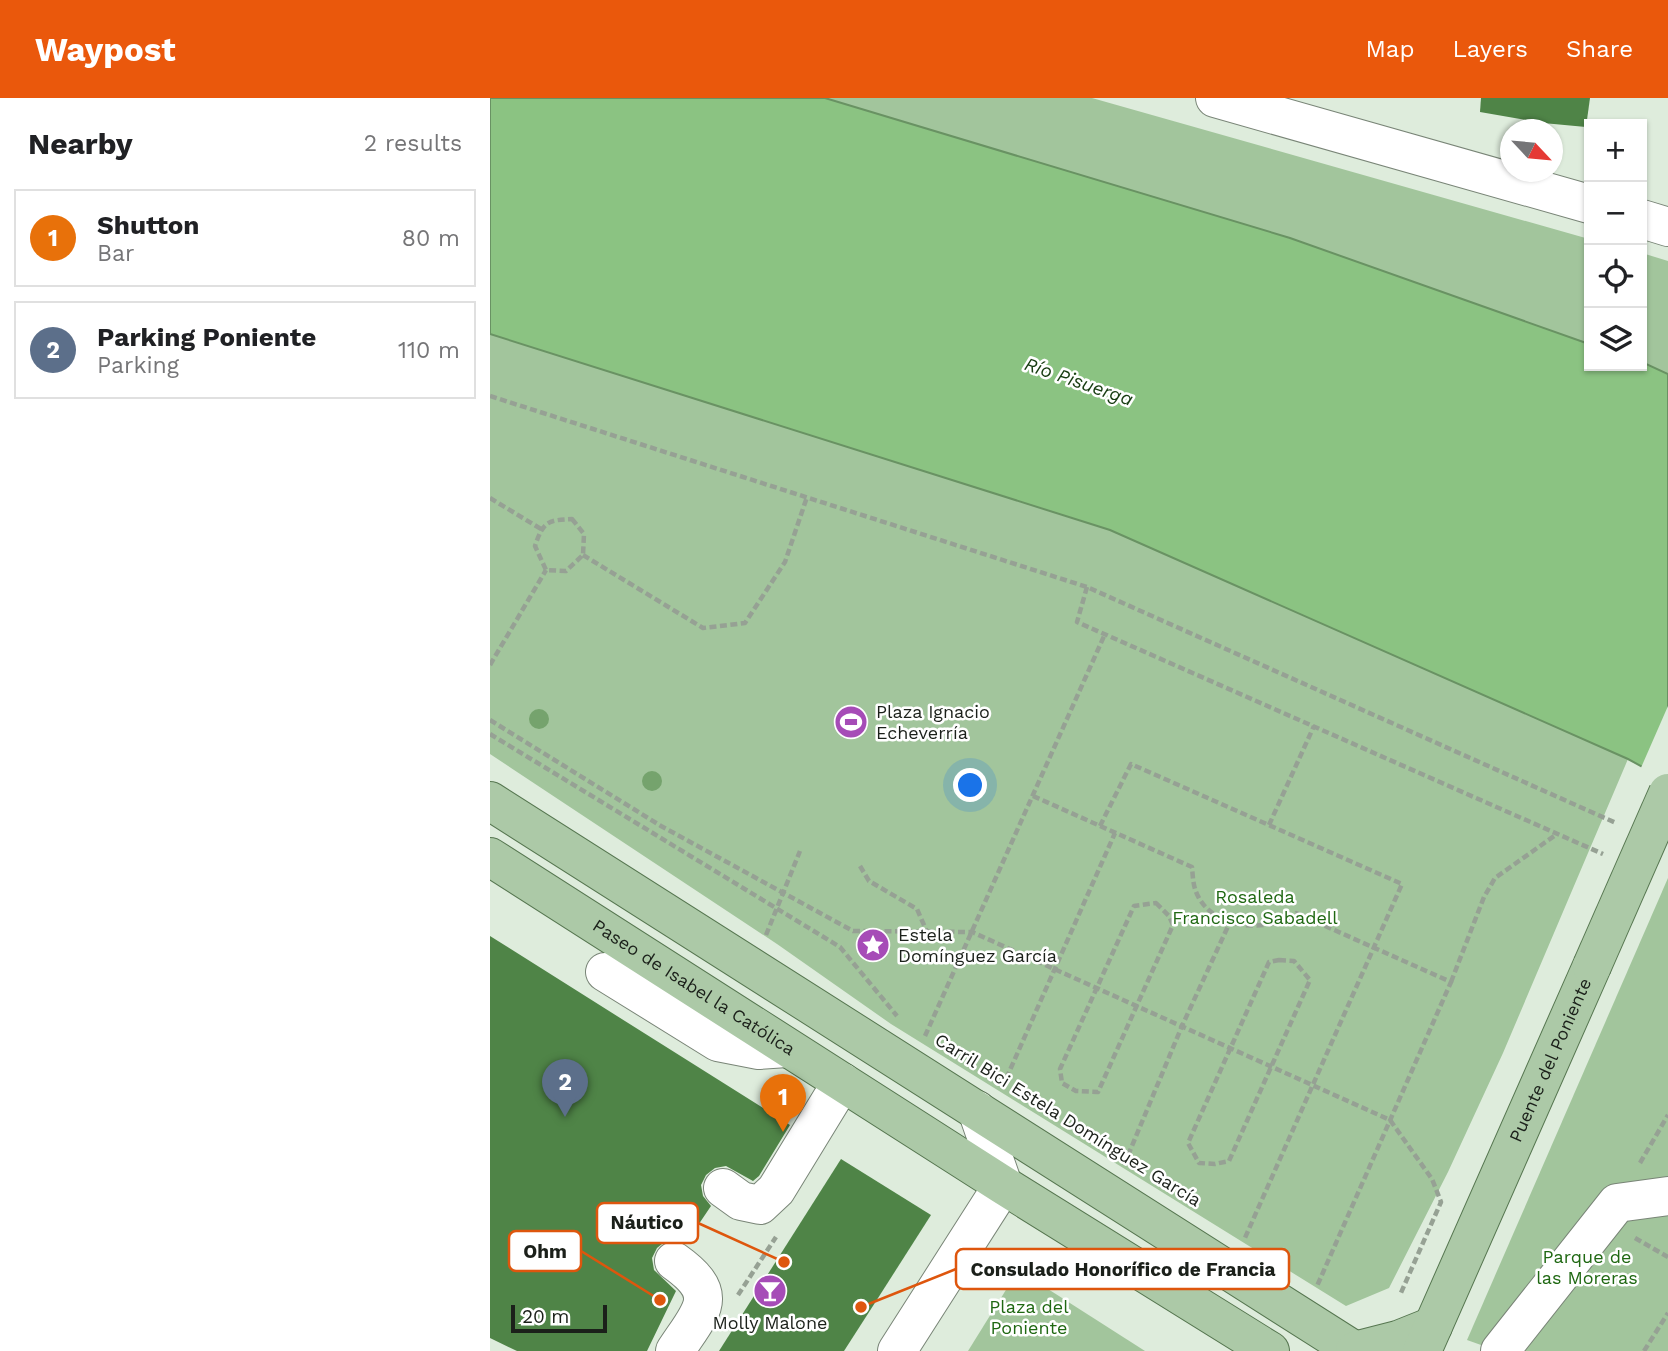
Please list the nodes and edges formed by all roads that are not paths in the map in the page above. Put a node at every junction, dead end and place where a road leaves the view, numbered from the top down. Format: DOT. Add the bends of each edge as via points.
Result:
graph roads {
  1 [pos="1215,98"];
  2 [pos="1584,203"];
  3 [pos="1647,221"];
  4 [pos="1668,227"];
  5 [pos="1668,793"];
  6 [pos="490,801"];
  7 [pos="490,857"];
  8 [pos="605,972"];
  9 [pos="787,1048"];
  10 [pos="842,1082"];
  11 [pos="977,1110"];
  12 [pos="1003,1185"];
  13 [pos="723,1188"];
  14 [pos="1668,1196"];
  15 [pos="1075,1230"];
  16 [pos="674,1261"];
  17 [pos="1428,1339"];
  18 [pos="676,1351"];
  19 [pos="897,1351"];
  20 [pos="1236,1351"];
  21 [pos="1270,1351"];
  22 [pos="1355,1351"];
  23 [pos="1500,1351"];
  1 -- 2 [label="street"];
  3 -- 4 [label="street"];
  5 -- 17 [label="main road, Puente del Poniente, bridge"];
  6 -- 11 [label="main road"];
  7 -- 9 [label="main road, Paseo de Isabel la Católica"];
  8 -- 9 [label="street" via="718,1042"];
  9 -- 10 [label="main road, Paseo de Isabel la Católica"];
  10 -- 12 [label="main road, Paseo de Isabel la Católica"];
  10 -- 13 [label="street" via="776,1189 760,1205 741,1201"];
  11 -- 12 [label="street"];
  11 -- 22 [label="main road"];
  12 -- 15 [label="main road, Paseo de Isabel la Católica"];
  12 -- 19 [label="street"];
  14 -- 23 [label="street" via="1617,1203"];
  15 -- 20 [label="main road" via="1100,1264"];
  15 -- 21 [label="main road, Paseo de Isabel la Católica"];
  16 -- 18 [label="street" via="692,1273 702,1287 704,1301"];
  17 -- 22 [label="main road, Puente del Poniente" via="1398,1340"];
}
